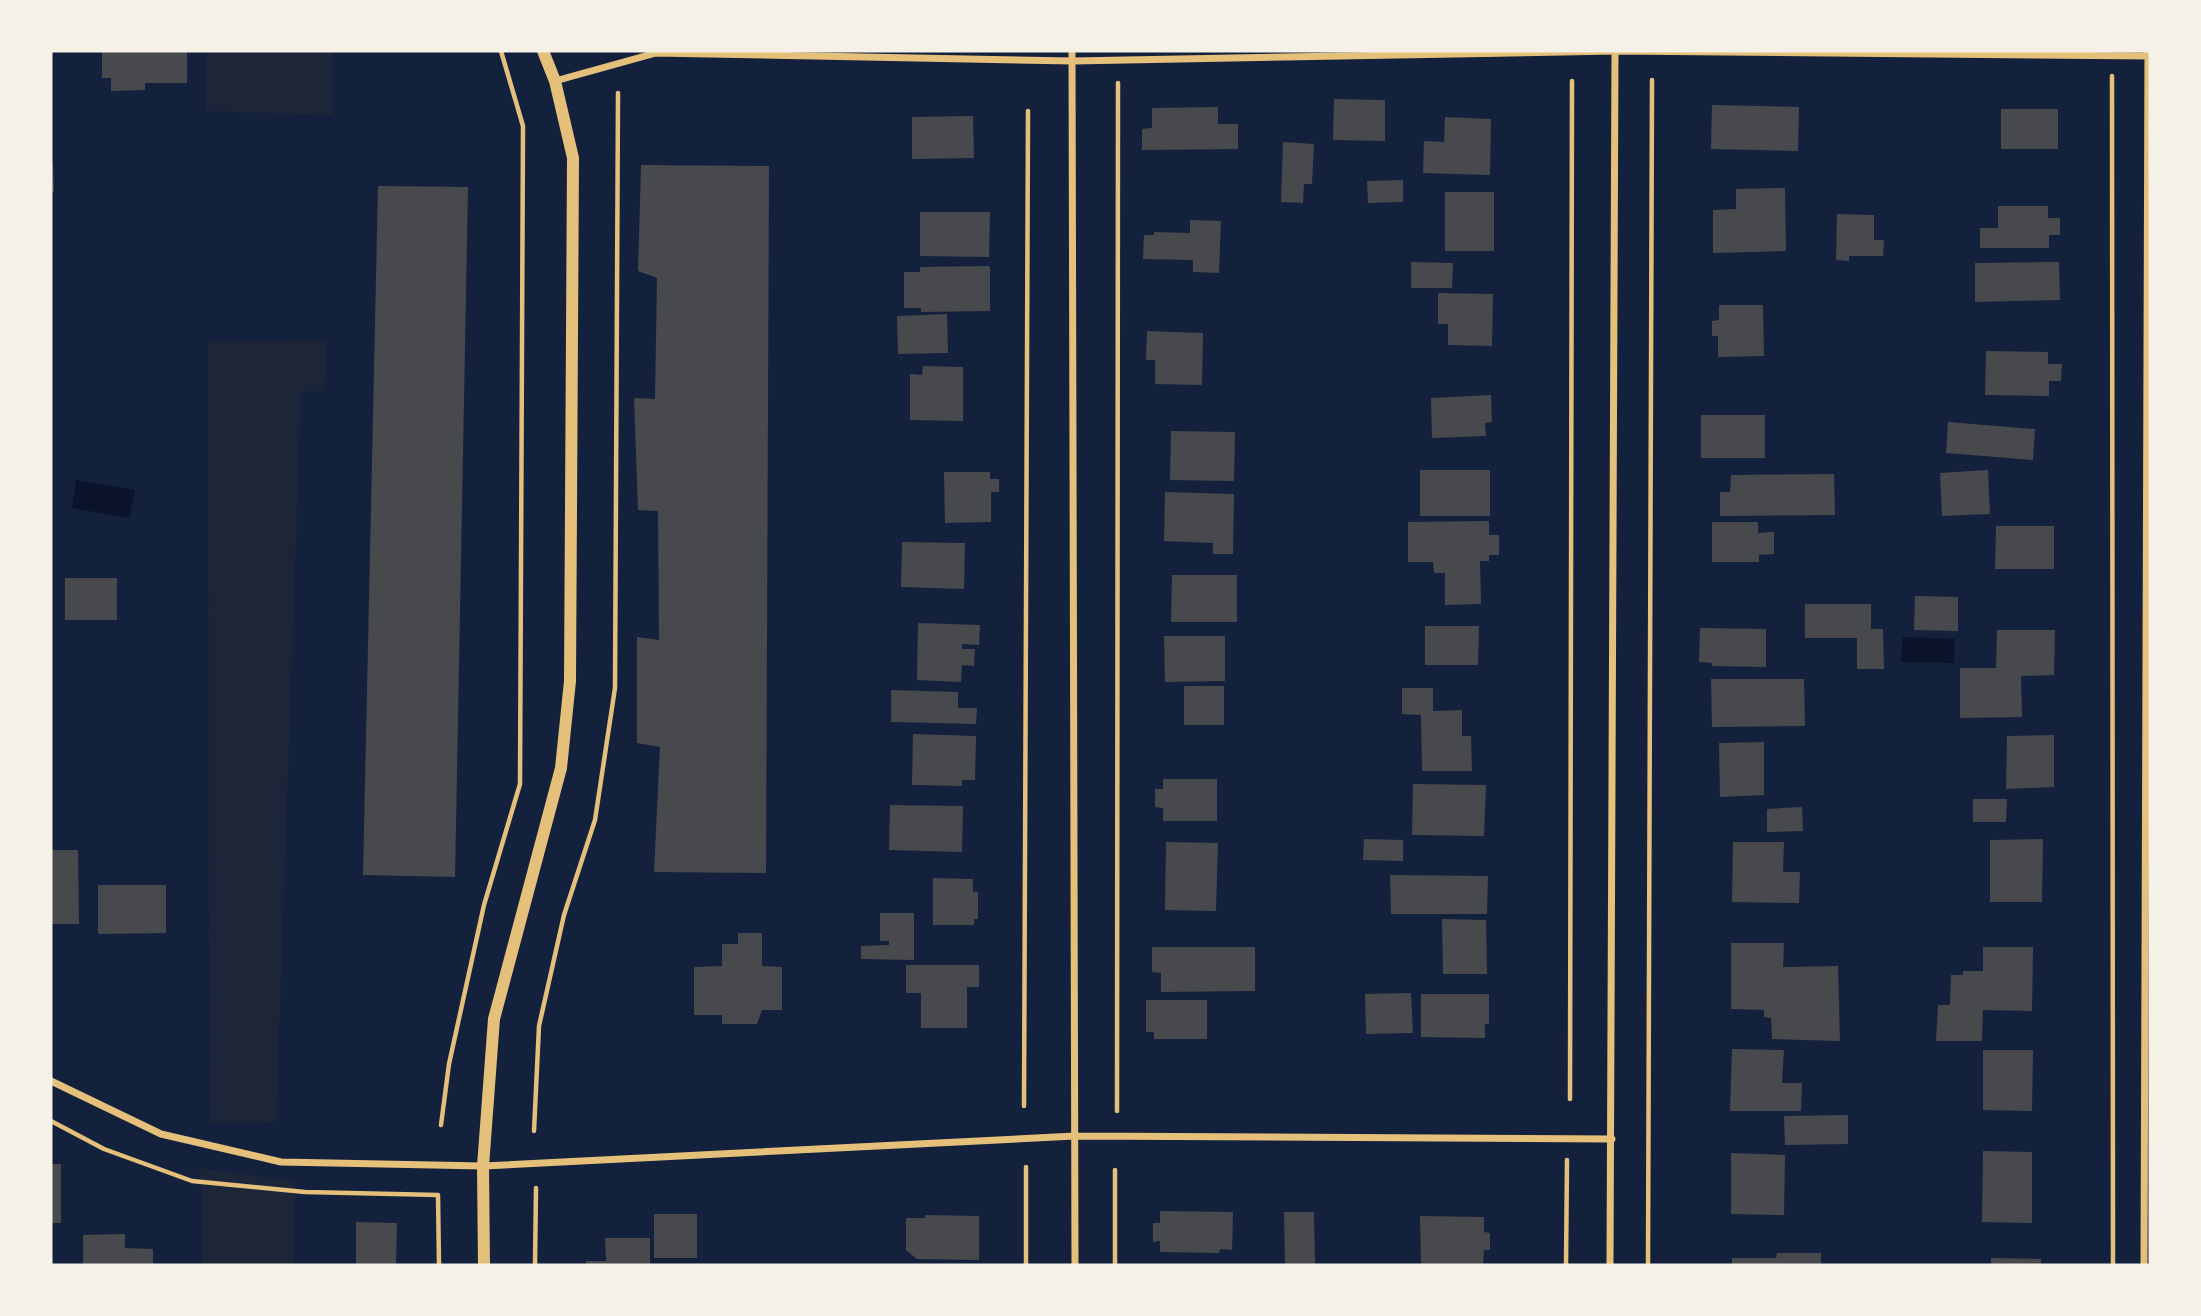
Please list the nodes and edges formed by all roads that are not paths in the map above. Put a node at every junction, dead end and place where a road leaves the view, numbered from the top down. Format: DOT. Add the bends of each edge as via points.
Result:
graph roads {
  1 [pos="543,51"];
  2 [pos="1072,51"];
  3 [pos="1615,51"];
  4 [pos="2149,54"];
  5 [pos="1073,61"];
  6 [pos="555,81"];
  7 [pos="51,1082"];
  8 [pos="1075,1136"];
  9 [pos="1612,1139"];
  10 [pos="483,1166"];
  11 [pos="484,1265"];
  12 [pos="1074,1265"];
  13 [pos="1610,1265"];
  14 [pos="2144,1265"];
  1 -- 6 [label="street"];
  2 -- 5 [label="street"];
  3 -- 4 [label="street"];
  3 -- 5 [label="street"];
  3 -- 9 [label="street"];
  4 -- 14 [label="street"];
  5 -- 6 [label="street" via="656,53"];
  5 -- 8 [label="street"];
  6 -- 10 [label="street" via="573,158 570,681 561,768 494,1019"];
  7 -- 10 [label="street" via="161,1134 281,1162"];
  8 -- 9 [label="street"];
  8 -- 10 [label="street"];
  8 -- 12 [label="street"];
  9 -- 13 [label="street"];
  10 -- 11 [label="street"];
}
